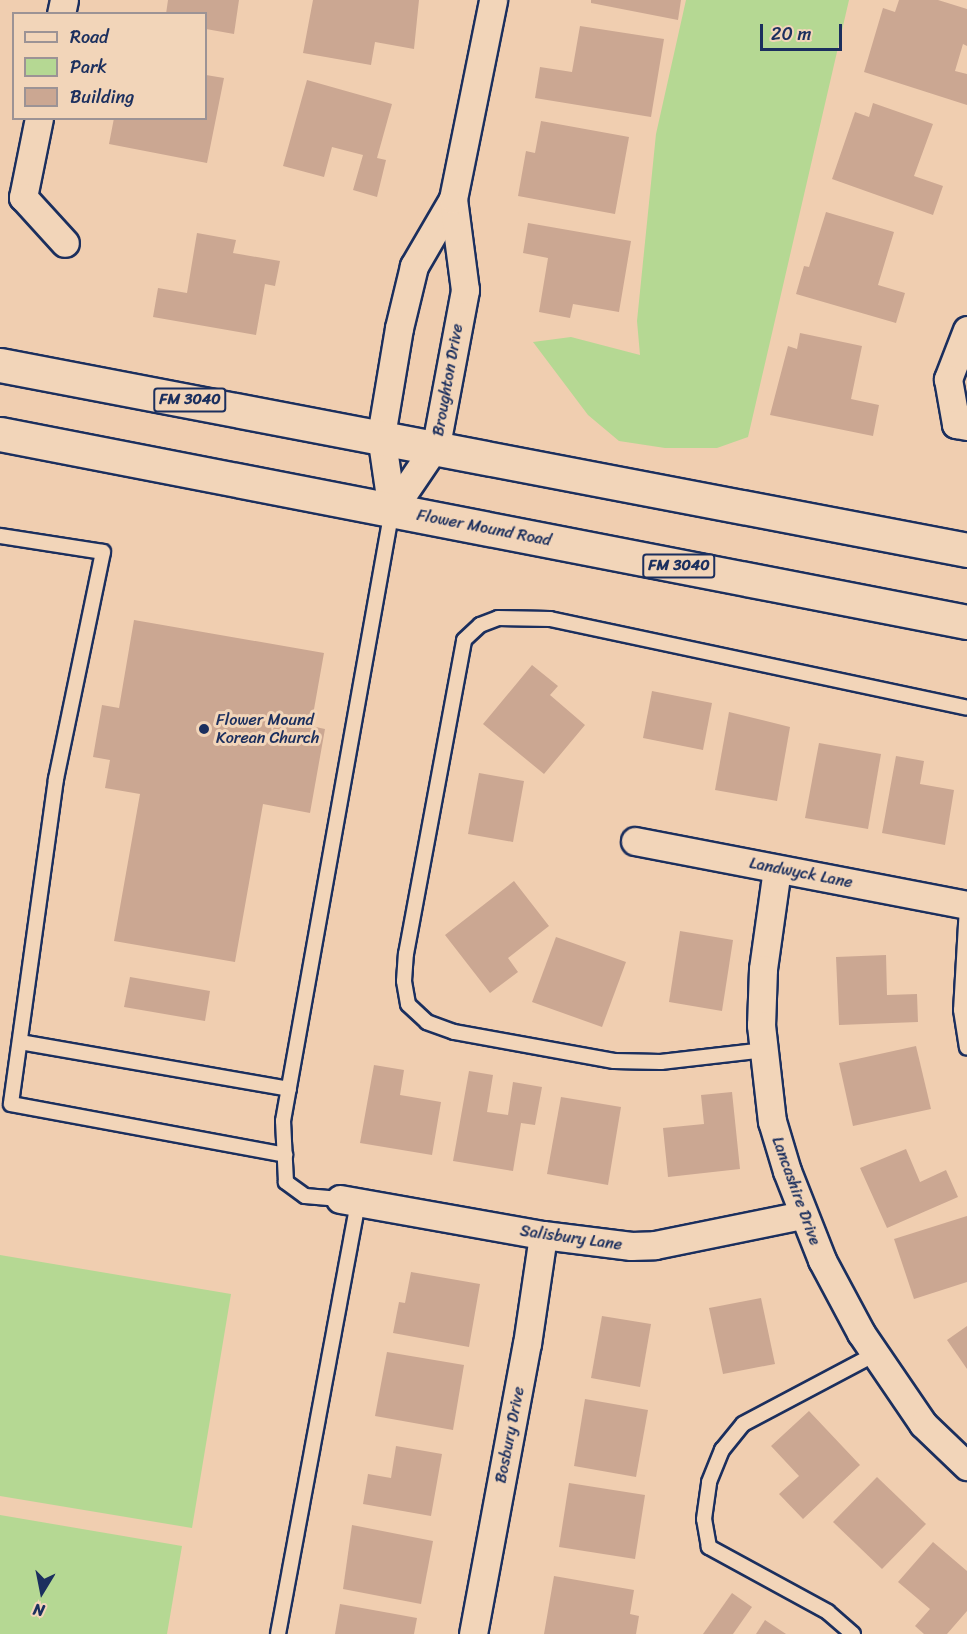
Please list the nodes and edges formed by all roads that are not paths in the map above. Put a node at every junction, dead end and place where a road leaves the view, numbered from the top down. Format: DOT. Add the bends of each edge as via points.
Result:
graph roads {
  1 [pos="493,0"];
  2 [pos="39,120"];
  3 [pos="453,199"];
  4 [pos="65,243"];
  5 [pos="967,330"];
  6 [pos="0,364"];
  7 [pos="962,425"];
  8 [pos="0,434"];
  9 [pos="381,435"];
  10 [pos="436,445"];
  11 [pos="392,510"];
  12 [pos="0,536"];
  13 [pos="967,550"];
  14 [pos="967,622"];
  15 [pos="967,708"];
  16 [pos="635,841"];
  17 [pos="777,869"];
  18 [pos="967,906"];
  19 [pos="20,1042"];
  20 [pos="967,1048"];
  21 [pos="765,1050"];
  22 [pos="289,1089"];
  23 [pos="285,1155"];
  24 [pos="349,1201"];
  25 [pos="802,1215"];
  26 [pos="543,1235"];
  27 [pos="875,1354"];
  28 [pos="967,1467"];
  29 [pos="278,1634"];
  30 [pos="473,1634"];
  31 [pos="853,1634"];
  1 -- 3 [label="street, Broughton Drive"];
  2 -- 4 [label="street" via="23,196"];
  3 -- 9 [label="street, Broughton Drive" via="414,266"];
  3 -- 10 [label="street, Broughton Drive" via="465,290"];
  5 -- 7 [label="street" via="948,379"];
  6 -- 9 [label="main road, FM 3040"];
  8 -- 11 [label="main road, Flower Mound Road / FM 3040"];
  9 -- 10 [label="main road, FM 3040"];
  9 -- 11 [label="street, Broughton Drive"];
  10 -- 11 [label="street, Broughton Drive"];
  10 -- 13 [label="main road, FM 3040"];
  11 -- 14 [label="main road, Flower Mound Road / FM 3040"];
  11 -- 22 [label="lane"];
  12 -- 19 [label="lane" via="103,552 56,779"];
  15 -- 21 [label="lane" via="550,619 498,618 480,626 464,640 406,954 404,981 408,1004 427,1022 454,1032 614,1060 661,1062"];
  16 -- 17 [label="street, Landwyck Lane"];
  17 -- 18 [label="street, Landwyck Lane"];
  17 -- 21 [label="street, Lancashire Drive" via="763,969 761,1025"];
  18 -- 20 [label="lane" via="961,1010"];
  19 -- 22 [label="lane"];
  19 -- 23 [label="lane" via="11,1104"];
  21 -- 25 [label="street, Lancashire Drive" via="772,1121"];
  22 -- 23 [label="lane" via="283,1121"];
  23 -- 24 [label="lane" via="286,1182 305,1196"];
  24 -- 26 [label="street, Salisbury Lane"];
  24 -- 29 [label="lane"];
  25 -- 26 [label="street, Salisbury Lane" via="655,1245"];
  25 -- 27 [label="street, Lancashire Drive" via="822,1260"];
  26 -- 30 [label="street, Bosbury Drive" via="527,1344"];
  27 -- 28 [label="street, Lancashire Drive" via="923,1424"];
  27 -- 31 [label="lane" via="743,1424 722,1449 709,1482 704,1519 709,1547 828,1612"];
}
